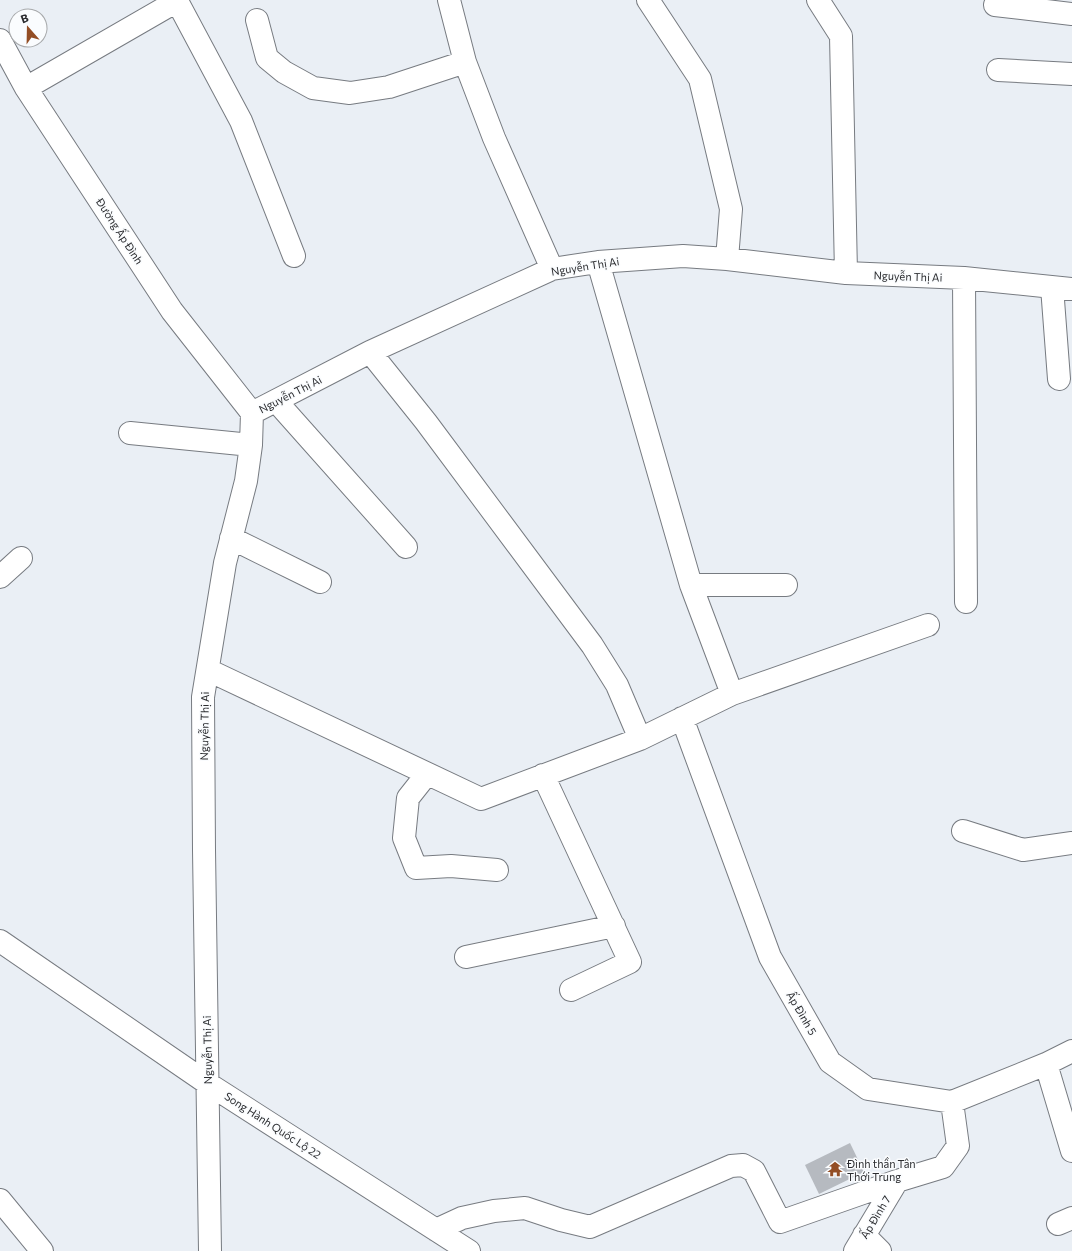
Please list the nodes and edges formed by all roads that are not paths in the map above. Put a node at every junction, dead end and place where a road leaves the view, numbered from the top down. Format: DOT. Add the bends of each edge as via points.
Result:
graph roads {
  1 [pos="178,0"];
  2 [pos="449,0"];
  3 [pos="648,0"];
  4 [pos="818,0"];
  5 [pos="995,5"];
  6 [pos="1072,14"];
  7 [pos="257,20"];
  8 [pos="0,40"];
  9 [pos="465,62"];
  10 [pos="998,70"];
  11 [pos="1072,74"];
  12 [pos="26,88"];
  13 [pos="294,256"];
  14 [pos="727,259"];
  15 [pos="598,262"];
  16 [pos="552,269"];
  17 [pos="846,273"];
  18 [pos="964,278"];
  19 [pos="1062,288"];
  20 [pos="370,352"];
  21 [pos="1059,379"];
  22 [pos="276,401"];
  23 [pos="252,413"];
  24 [pos="130,433"];
  25 [pos="251,444"];
  26 [pos="231,538"];
  27 [pos="406,547"];
  28 [pos="21,558"];
  29 [pos="0,577"];
  30 [pos="320,582"];
  31 [pos="691,585"];
  32 [pos="786,585"];
  33 [pos="966,602"];
  34 [pos="928,625"];
  35 [pos="208,670"];
  36 [pos="732,694"];
  37 [pos="682,718"];
  38 [pos="640,739"];
  39 [pos="427,774"];
  40 [pos="544,775"];
  41 [pos="963,831"];
  42 [pos="1072,843"];
  43 [pos="497,870"];
  44 [pos="614,926"];
  45 [pos="0,941"];
  46 [pos="466,957"];
  47 [pos="571,990"];
  48 [pos="1072,1051"];
  49 [pos="1046,1064"];
  50 [pos="207,1083"];
  51 [pos="952,1102"];
  52 [pos="1072,1151"];
  53 [pos="897,1181"];
  54 [pos="0,1200"];
  55 [pos="436,1230"];
  56 [pos="860,1243"];
  57 [pos="42,1251"];
  58 [pos="210,1251"];
  59 [pos="468,1251"];
  60 [pos="880,1251"];
  1 -- 12 [label="street"];
  1 -- 13 [label="street" via="241,121"];
  2 -- 9 [label="street"];
  3 -- 14 [label="street" via="700,78 731,209"];
  4 -- 17 [label="street" via="841,36"];
  5 -- 6 [label="street"];
  7 -- 9 [label="street" via="267,58 284,72 313,88 350,93 389,87"];
  8 -- 12 [label="street, Đường Ấp Đình"];
  9 -- 16 [label="street" via="494,138"];
  10 -- 11 [label="street"];
  12 -- 23 [label="street, Đường Ấp Đình" via="172,311"];
  14 -- 15 [label="street, Nguyễn Thị Ai" via="683,256"];
  14 -- 17 [label="street, Nguyễn Thị Ai"];
  15 -- 16 [label="street, Nguyễn Thị Ai"];
  15 -- 31 [label="street"];
  16 -- 20 [label="street, Nguyễn Thị Ai"];
  17 -- 18 [label="street, Nguyễn Thị Ai"];
  18 -- 19 [label="street, Nguyễn Thị Ai"];
  18 -- 33 [label="street"];
  19 -- 21 [label="street"];
  20 -- 22 [label="street, Nguyễn Thị Ai"];
  20 -- 38 [label="street" via="426,422 592,645 617,685"];
  22 -- 23 [label="street, Nguyễn Thị Ai"];
  22 -- 27 [label="street"];
  23 -- 25 [label="street, Nguyễn Thị Ai"];
  24 -- 25 [label="street"];
  25 -- 26 [label="street, Nguyễn Thị Ai" via="246,481"];
  26 -- 30 [label="street"];
  26 -- 35 [label="street, Nguyễn Thị Ai" via="224,563"];
  28 -- 29 [label="street"];
  31 -- 32 [label="street"];
  31 -- 36 [label="street"];
  34 -- 36 [label="street"];
  35 -- 39 [label="street"];
  35 -- 50 [label="street, Nguyễn Thị Ai" via="203,697"];
  36 -- 37 [label="street"];
  37 -- 38 [label="street"];
  37 -- 51 [label="street, Ấp Đình 5" via="770,957 830,1062 868,1089"];
  38 -- 40 [label="street"];
  39 -- 40 [label="street" via="481,799"];
  39 -- 43 [label="street" via="408,798 404,838 416,868 451,866"];
  40 -- 44 [label="street"];
  41 -- 42 [label="street" via="1023,850"];
  44 -- 46 [label="street"];
  44 -- 47 [label="street" via="630,962"];
  45 -- 50 [label="street, Song Hành Quốc Lộ 22"];
  48 -- 49 [label="street"];
  49 -- 51 [label="street"];
  49 -- 52 [label="street"];
  50 -- 55 [label="street, Song Hành Quốc Lộ 22"];
  50 -- 58 [label="street, Nguyễn Thị Ai"];
  51 -- 53 [label="street" via="958,1146 943,1167"];
  53 -- 55 [label="street" via="780,1222 754,1171 743,1165 731,1166 590,1227 525,1208 462,1218"];
  53 -- 56 [label="street, Ấp Đình 7"];
  54 -- 57 [label="street"];
  55 -- 59 [label="street, Song Hành Quốc Lộ 22"];
  56 -- 60 [label="street"];
}
